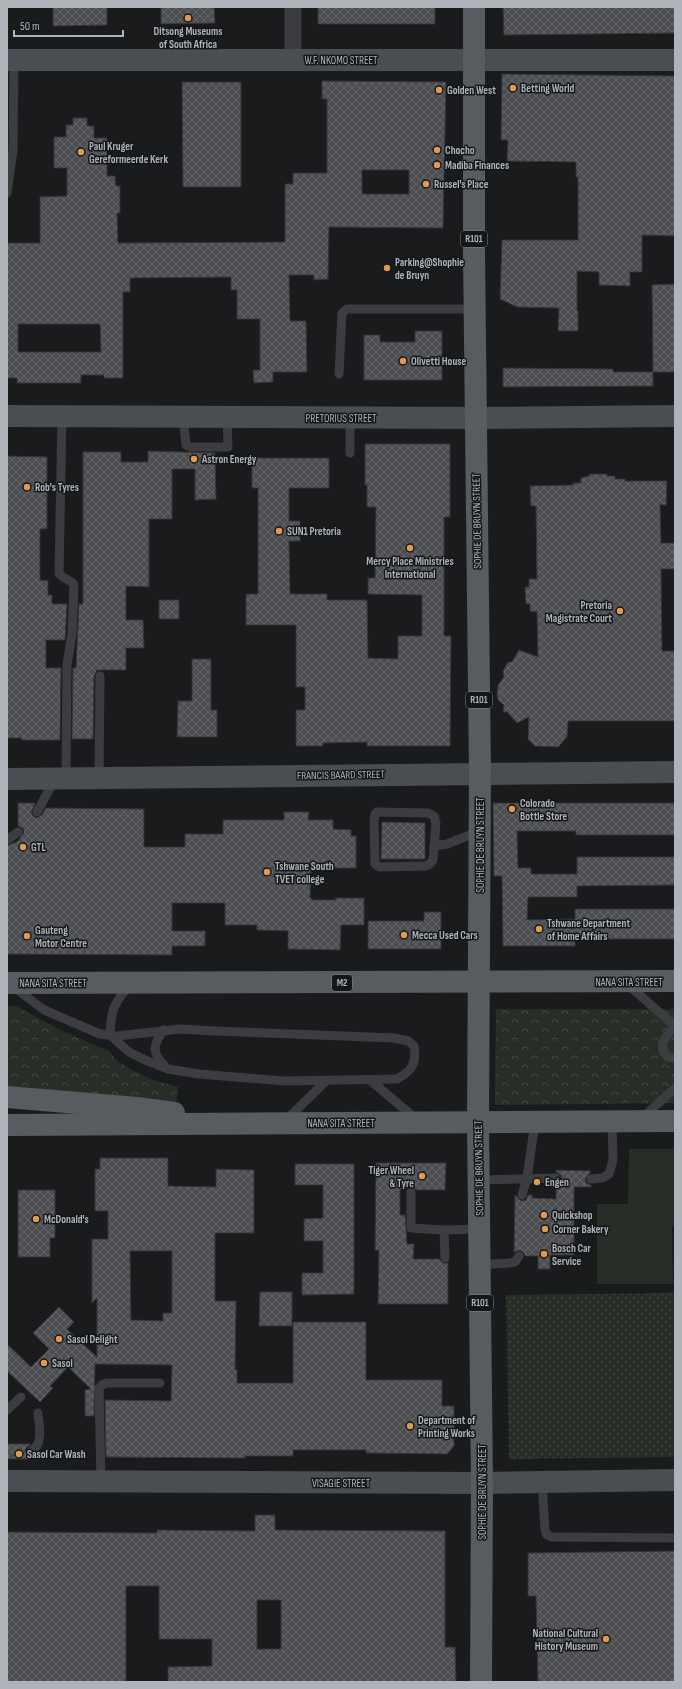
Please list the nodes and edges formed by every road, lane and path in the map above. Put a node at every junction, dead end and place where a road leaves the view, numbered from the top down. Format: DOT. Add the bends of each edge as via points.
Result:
graph roads {
  1 [pos="293,7"];
  2 [pos="474,7"];
  3 [pos="10,60"];
  4 [pos="293,60"];
  5 [pos="475,60"];
  6 [pos="675,60"];
  7 [pos="7,193"];
  8 [pos="474,309"];
  9 [pos="339,374"];
  10 [pos="7,416"];
  11 [pos="675,416"];
  12 [pos="62,417"];
  13 [pos="183,417"];
  14 [pos="227,417"];
  15 [pos="350,418"];
  16 [pos="476,418"];
  17 [pos="350,453"];
  18 [pos="100,676"];
  19 [pos="675,772"];
  20 [pos="480,773"];
  21 [pos="60,778"];
  22 [pos="99,778"];
  23 [pos="9,781"];
  24 [pos="37,812"];
  25 [pos="480,831"];
  26 [pos="18,832"];
  27 [pos="7,840"];
  28 [pos="434,846"];
  29 [pos="675,981"];
  30 [pos="480,982"];
  31 [pos="625,982"];
  32 [pos="8,983"];
  33 [pos="132,983"];
  34 [pos="671,1018"];
  35 [pos="164,1030"];
  36 [pos="110,1035"];
  37 [pos="675,1058"];
  38 [pos="168,1069"];
  39 [pos="370,1080"];
  40 [pos="326,1081"];
  41 [pos="675,1088"];
  42 [pos="7,1097"];
  43 [pos="612,1121"];
  44 [pos="638,1121"];
  45 [pos="675,1121"];
  46 [pos="535,1122"];
  47 [pos="421,1123"];
  48 [pos="478,1123"];
  49 [pos="250,1124"];
  50 [pos="283,1124"];
  51 [pos="7,1125"];
  52 [pos="527,1178"];
  53 [pos="556,1178"];
  54 [pos="479,1180"];
  55 [pos="591,1180"];
  56 [pos="411,1192"];
  57 [pos="522,1194"];
  58 [pos="480,1229"];
  59 [pos="444,1230"];
  60 [pos="519,1256"];
  61 [pos="445,1258"];
  62 [pos="480,1265"];
  63 [pos="160,1383"];
  64 [pos="21,1397"];
  65 [pos="7,1410"];
  66 [pos="38,1413"];
  67 [pos="31,1451"];
  68 [pos="675,1480"];
  69 [pos="7,1481"];
  70 [pos="101,1481"];
  71 [pos="542,1482"];
  72 [pos="482,1483"];
  73 [pos="675,1538"];
  74 [pos="481,1682"];
  1 -- 4 [label="street"];
  2 -- 5 [label="main road, SOPHIE DE BRUYN STREET / R101"];
  3 -- 4 [label="street, W.F. NKOMO STREET"];
  3 -- 7 [label="lane" via="13,150"];
  4 -- 5 [label="street, W.F. NKOMO STREET"];
  5 -- 6 [label="street, W.F. NKOMO STREET"];
  5 -- 8 [label="main road, SOPHIE DE BRUYN STREET / R101"];
  8 -- 9 [label="lane" via="346,309 342,313"];
  8 -- 16 [label="main road, SOPHIE DE BRUYN STREET / R101"];
  10 -- 12 [label="street, PRETORIUS STREET"];
  11 -- 16 [label="street, PRETORIUS STREET"];
  12 -- 13 [label="street, PRETORIUS STREET"];
  12 -- 21 [label="lane" via="59,573 74,584"];
  13 -- 14 [label="street, PRETORIUS STREET"];
  13 -- 14 [label="lane" via="186,445 228,447"];
  14 -- 15 [label="street, PRETORIUS STREET"];
  15 -- 16 [label="street, PRETORIUS STREET"];
  15 -- 17 [label="lane"];
  16 -- 20 [label="main road, SOPHIE DE BRUYN STREET / R101"];
  18 -- 22 [label="lane"];
  19 -- 20 [label="street, FRANCIS BAARD STREET"];
  20 -- 22 [label="street, FRANCIS BAARD STREET"];
  20 -- 25 [label="main road, SOPHIE DE BRUYN STREET / R101"];
  21 -- 22 [label="street, FRANCIS BAARD STREET"];
  21 -- 23 [label="street, FRANCIS BAARD STREET"];
  21 -- 24 [label="lane"];
  25 -- 28 [label="lane" via="447,844"];
  25 -- 30 [label="main road, SOPHIE DE BRUYN STREET / R101"];
  26 -- 27 [label="lane"];
  28 -- 28 [label="lane" via="433,860 425,866 379,867 375,864 375,814 428,813 434,816"];
  29 -- 31 [label="main road, NANA SITA STREET / M2"];
  30 -- 31 [label="main road, NANA SITA STREET / M2"];
  30 -- 33 [label="main road, NANA SITA STREET / M2"];
  30 -- 48 [label="main road, SOPHIE DE BRUYN STREET / R101"];
  31 -- 34 [label="lane"];
  32 -- 33 [label="main road, NANA SITA STREET / M2"];
  32 -- 36 [label="lane" via="44,1010 100,1034"];
  33 -- 36 [label="lane" via="117,1000 111,1015"];
  34 -- 37 [label="lane" via="675,1026 662,1042 662,1050 668,1057"];
  35 -- 36 [label="lane"];
  35 -- 38 [label="lane" via="156,1041 155,1050 158,1059"];
  35 -- 39 [label="lane" via="180,1028 394,1038 408,1041 414,1046 414,1065 407,1074 397,1079"];
  36 -- 38 [label="lane" via="129,1052"];
  38 -- 40 [label="lane" via="284,1081"];
  39 -- 40 [label="lane"];
  39 -- 47 [label="lane"];
  40 -- 50 [label="lane"];
  41 -- 44 [label="lane"];
  42 -- 49 [label="main road" via="137,1108"];
  43 -- 44 [label="main road, NANA SITA STREET"];
  43 -- 46 [label="main road, NANA SITA STREET"];
  43 -- 55 [label="lane" via="613,1160 609,1174"];
  44 -- 45 [label="main road, NANA SITA STREET"];
  46 -- 48 [label="main road, NANA SITA STREET"];
  46 -- 52 [label="lane"];
  47 -- 48 [label="main road, NANA SITA STREET"];
  47 -- 50 [label="main road, NANA SITA STREET"];
  48 -- 54 [label="main road, SOPHIE DE BRUYN STREET / R101"];
  49 -- 50 [label="main road, NANA SITA STREET"];
  49 -- 51 [label="main road, NANA SITA STREET"];
  52 -- 53 [label="lane"];
  52 -- 54 [label="lane"];
  52 -- 57 [label="lane"];
  54 -- 58 [label="main road, SOPHIE DE BRUYN STREET / R101"];
  56 -- 59 [label="lane" via="411,1228"];
  58 -- 59 [label="lane"];
  58 -- 62 [label="main road, SOPHIE DE BRUYN STREET / R101"];
  59 -- 61 [label="lane"];
  60 -- 62 [label="lane" via="515,1262 509,1264"];
  62 -- 72 [label="main road, SOPHIE DE BRUYN STREET / R101"];
  63 -- 70 [label="lane" via="107,1384 99,1388"];
  64 -- 65 [label="lane"];
  66 -- 67 [label="lane" via="39,1444"];
  68 -- 71 [label="street, VISAGIE STREET"];
  69 -- 70 [label="street, VISAGIE STREET"];
  70 -- 72 [label="street, VISAGIE STREET"];
  71 -- 72 [label="street, VISAGIE STREET"];
  71 -- 73 [label="lane" via="547,1535"];
  72 -- 74 [label="main road, SOPHIE DE BRUYN STREET / R101"];
}
